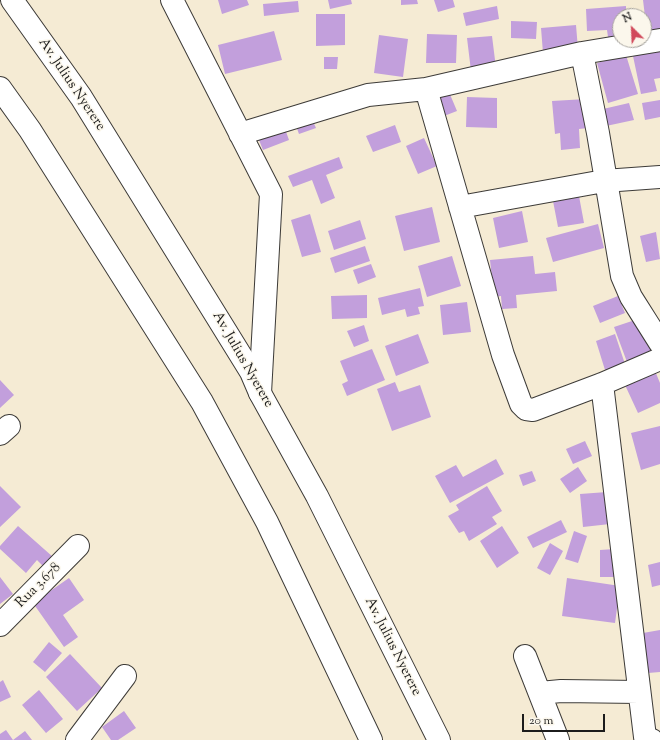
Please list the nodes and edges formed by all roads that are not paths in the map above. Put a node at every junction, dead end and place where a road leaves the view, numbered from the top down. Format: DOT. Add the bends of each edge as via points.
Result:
graph roads {
  1 [pos="12,0"];
  2 [pos="172,0"];
  3 [pos="660,40"];
  4 [pos="582,53"];
  5 [pos="0,88"];
  6 [pos="426,89"];
  7 [pos="240,134"];
  8 [pos="660,177"];
  9 [pos="604,181"];
  10 [pos="460,208"];
  11 [pos="660,343"];
  12 [pos="660,359"];
  13 [pos="602,384"];
  14 [pos="260,393"];
  15 [pos="78,546"];
  16 [pos="0,626"];
  17 [pos="525,656"];
  18 [pos="125,676"];
  19 [pos="640,692"];
  20 [pos="540,693"];
  21 [pos="77,740"];
  22 [pos="371,740"];
  23 [pos="439,740"];
  24 [pos="558,740"];
  25 [pos="652,740"];
  26 [pos="656,740"];
  27 [pos="660,740"];
  1 -- 14 [label="street, Av. Julius Nyerere" via="81,97 251,372"];
  2 -- 7 [label="street"];
  3 -- 4 [label="street"];
  4 -- 6 [label="street"];
  4 -- 9 [label="street" via="598,133"];
  5 -- 22 [label="street" via="30,130 202,402 267,522"];
  6 -- 7 [label="street" via="368,95"];
  6 -- 10 [label="street"];
  7 -- 14 [label="street" via="271,194"];
  8 -- 9 [label="street"];
  9 -- 10 [label="street"];
  9 -- 11 [label="street" via="622,276 631,297"];
  10 -- 13 [label="street" via="503,355 521,404 526,409 533,410"];
  12 -- 13 [label="street"];
  13 -- 19 [label="street"];
  14 -- 23 [label="street, Av. Julius Nyerere" via="317,496"];
  15 -- 16 [label="street, Rua 3.678"];
  17 -- 20 [label="street"];
  18 -- 21 [label="street"];
  19 -- 20 [label="street"];
  19 -- 25 [label="street" via="645,737"];
  20 -- 24 [label="street"];
  26 -- 27 [label="street"];
}
